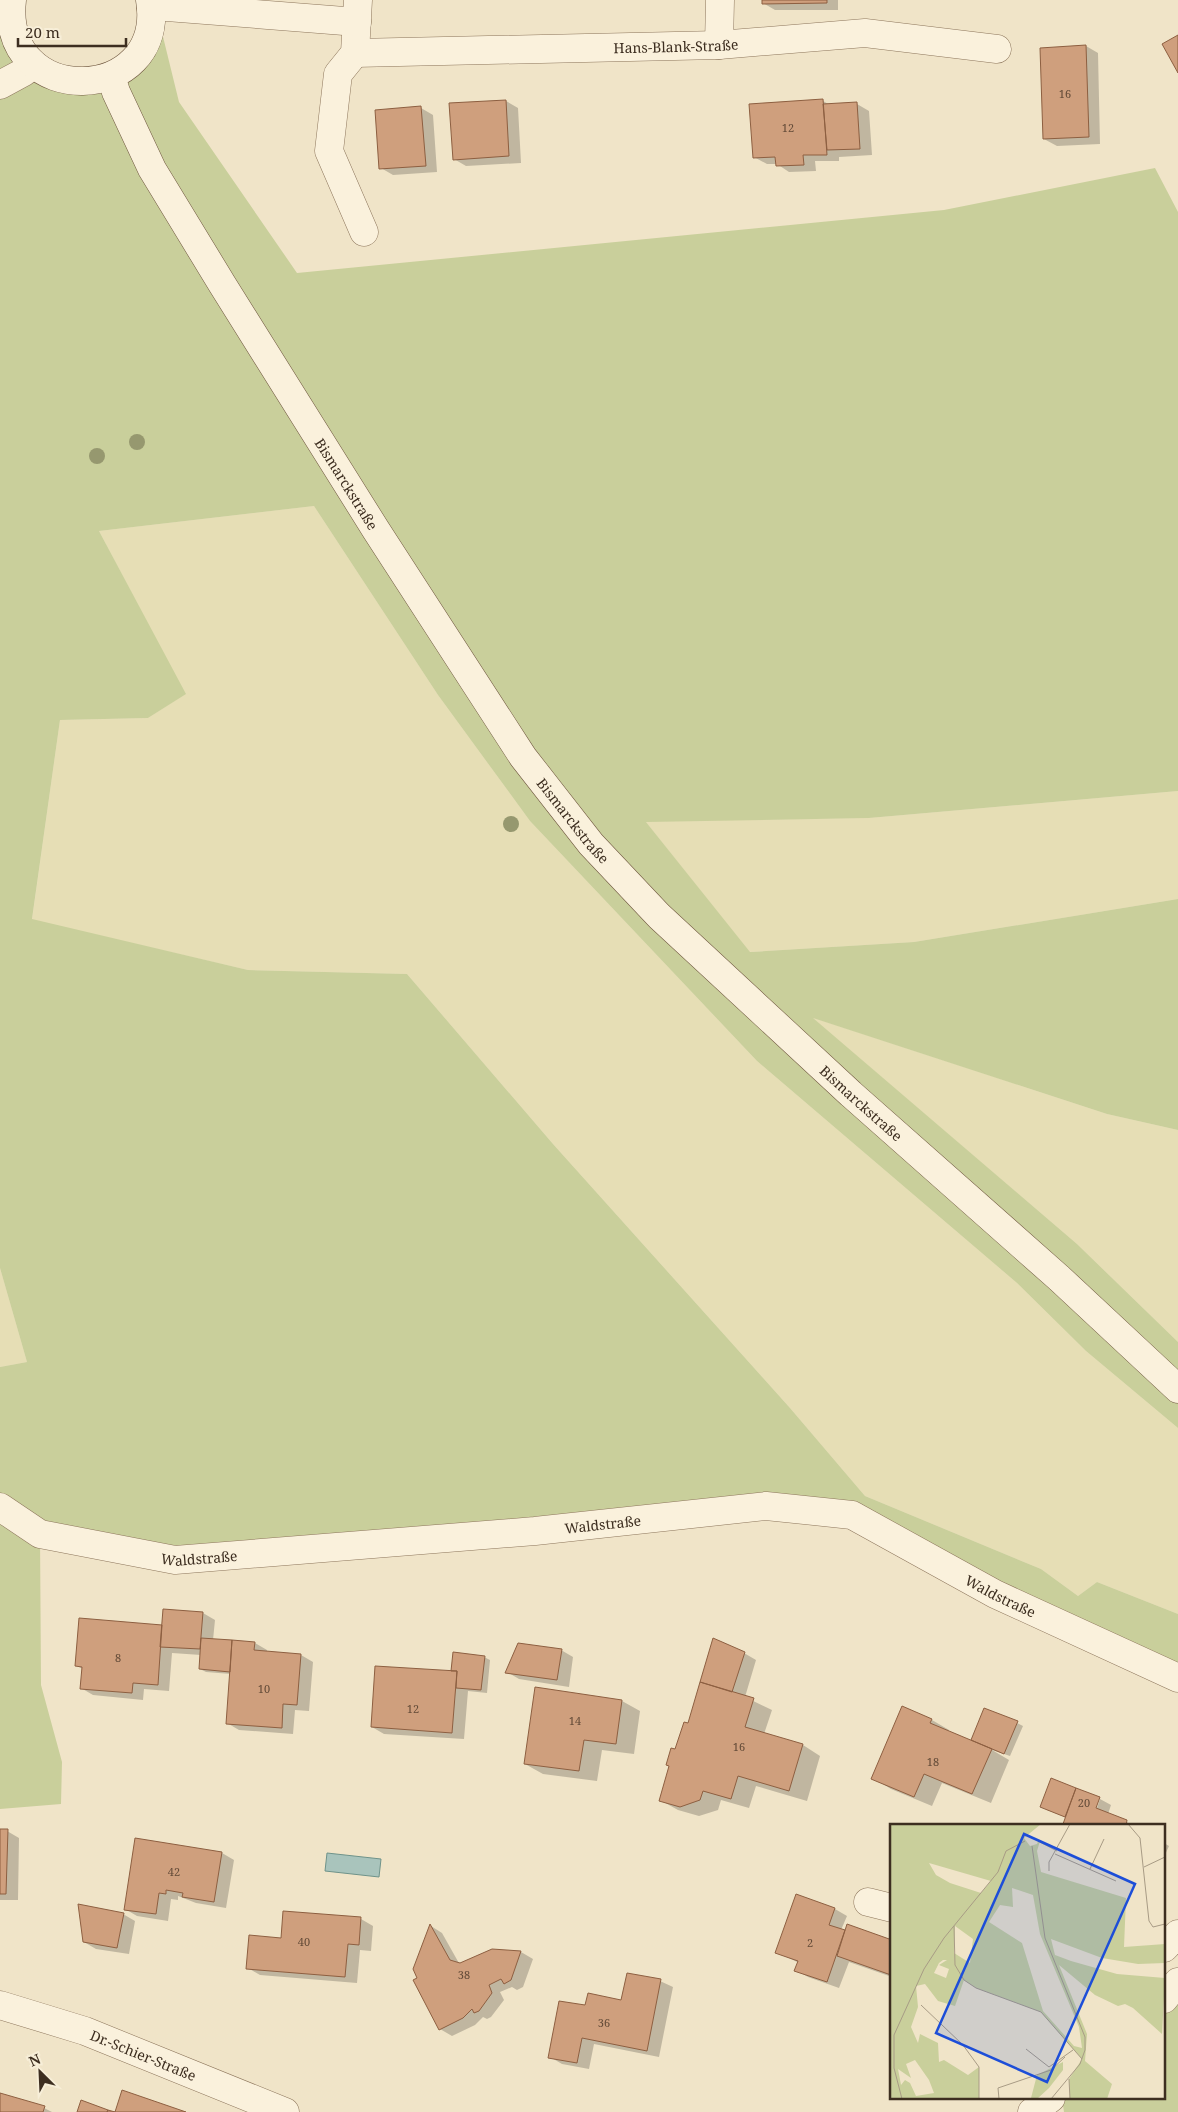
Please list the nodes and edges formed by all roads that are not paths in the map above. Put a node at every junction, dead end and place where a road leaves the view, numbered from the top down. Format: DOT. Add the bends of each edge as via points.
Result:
graph roads {
  1 [pos="12,0"];
  2 [pos="720,0"];
  3 [pos="150,4"];
  4 [pos="358,11"];
  5 [pos="719,45"];
  6 [pos="997,49"];
  7 [pos="355,53"];
  8 [pos="31,62"];
  9 [pos="112,76"];
  10 [pos="0,85"];
  11 [pos="364,232"];
  12 [pos="1178,1389"];
  13 [pos="0,1507"];
  14 [pos="1178,1678"];
  15 [pos="1178,1934"];
  16 [pos="1166,1946"];
  17 [pos="1178,1982"];
  18 [pos="1166,1996"];
  19 [pos="0,2004"];
  20 [pos="1048,2100"];
  21 [pos="285,2112"];
  22 [pos="1032,2112"];
  1 -- 8 [label="street" via="12,31"];
  2 -- 5 [label="street"];
  3 -- 4 [label="street"];
  3 -- 9 [label="street" via="147,36 136,55"];
  4 -- 7 [label="street"];
  5 -- 6 [label="street, Hans-Blank-Straße" via="864,33"];
  5 -- 7 [label="street, Hans-Blank-Straße"];
  7 -- 11 [label="street" via="338,74 329,151"];
  8 -- 9 [label="street" via="49,75 70,82"];
  8 -- 10 [label="street" via="24,72"];
  9 -- 12 [label="street, Bismarckstraße" via="116,92 152,169 376,530 523,757 591,844 673,929"];
  13 -- 14 [label="street, Waldstraße" via="40,1534 175,1560 535,1531 766,1506 852,1515 995,1594"];
  15 -- 16 [label="street"];
  17 -- 18 [label="street"];
  19 -- 21 [label="street, Dr.-Schier-Straße" via="85,2031"];
  20 -- 22 [label="street"];
}
